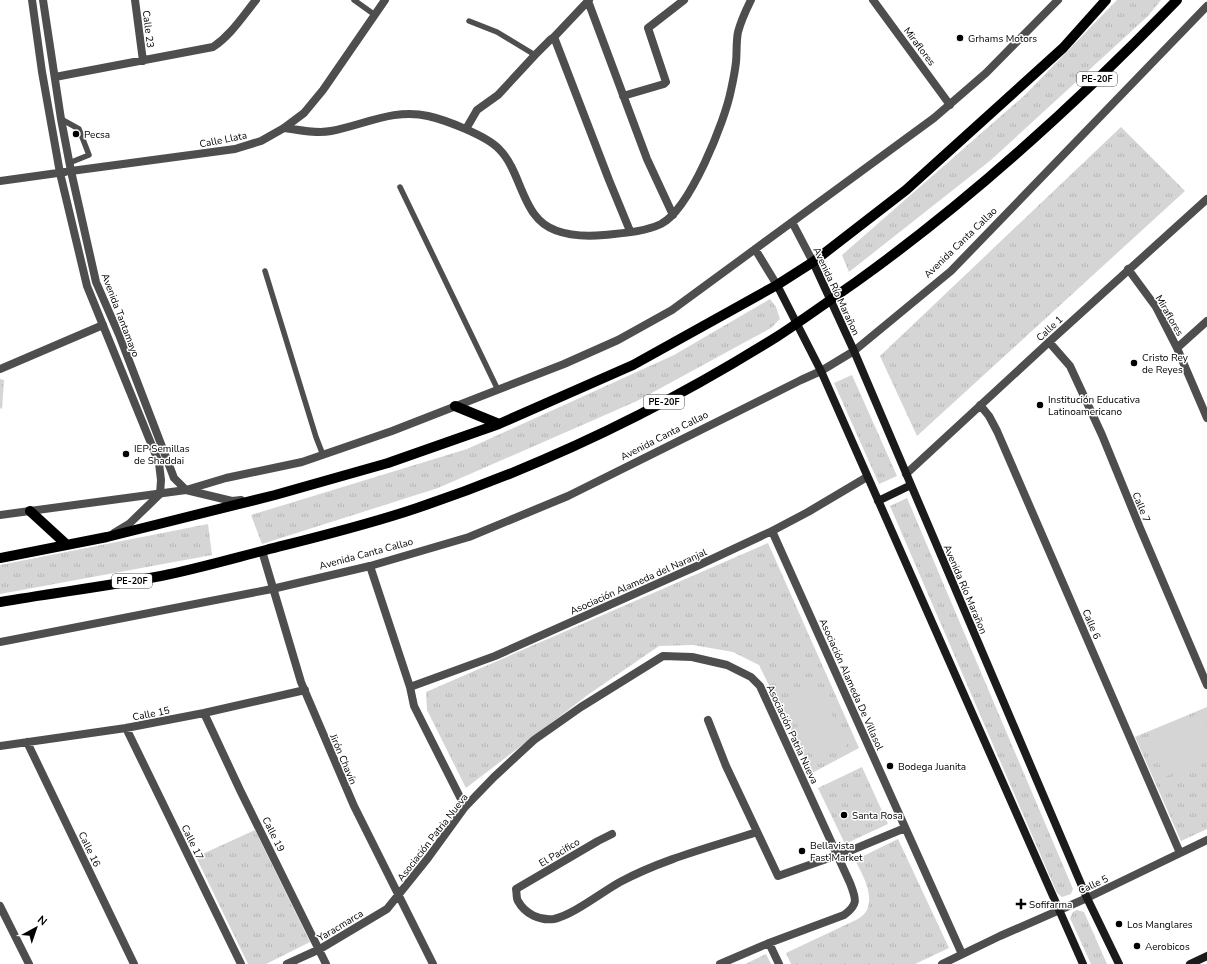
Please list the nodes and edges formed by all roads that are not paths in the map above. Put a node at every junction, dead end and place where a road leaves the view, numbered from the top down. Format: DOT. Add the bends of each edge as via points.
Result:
graph roads {
  1 [pos="32,0"];
  2 [pos="43,0"];
  3 [pos="135,0"];
  4 [pos="256,0"];
  5 [pos="354,0"];
  6 [pos="385,0"];
  7 [pos="684,0"];
  8 [pos="751,0"];
  9 [pos="873,0"];
  10 [pos="1058,0"];
  11 [pos="1106,0"];
  12 [pos="1177,0"];
  13 [pos="588,1"];
  14 [pos="1206,10"];
  15 [pos="374,15"];
  16 [pos="469,21"];
  17 [pos="554,37"];
  18 [pos="535,55"];
  19 [pos="143,61"];
  20 [pos="56,78"];
  21 [pos="623,96"];
  22 [pos="950,105"];
  23 [pos="61,119"];
  24 [pos="284,128"];
  25 [pos="466,130"];
  26 [pos="69,163"];
  27 [pos="71,171"];
  28 [pos="60,173"];
  29 [pos="0,181"];
  30 [pos="400,187"];
  31 [pos="1207,199"];
  32 [pos="673,215"];
  33 [pos="792,222"];
  34 [pos="630,231"];
  35 [pos="755,249"];
  36 [pos="813,262"];
  37 [pos="1128,269"];
  38 [pos="265,271"];
  39 [pos="777,285"];
  40 [pos="830,300"];
  41 [pos="1207,321"];
  42 [pos="796,323"];
  43 [pos="103,325"];
  44 [pos="1049,342"];
  45 [pos="1177,348"];
  46 [pos="854,351"];
  47 [pos="0,368"];
  48 [pos="821,371"];
  49 [pos="498,390"];
  50 [pos="980,405"];
  51 [pos="455,406"];
  52 [pos="1207,418"];
  53 [pos="499,424"];
  54 [pos="323,455"];
  55 [pos="906,474"];
  56 [pos="868,477"];
  57 [pos="911,485"];
  58 [pos="186,490"];
  59 [pos="160,494"];
  60 [pos="275,495"];
  61 [pos="878,501"];
  62 [pos="30,511"];
  63 [pos="0,515"];
  64 [pos="772,531"];
  65 [pos="107,537"];
  66 [pos="67,545"];
  67 [pos="262,552"];
  68 [pos="0,558"];
  69 [pos="370,566"];
  70 [pos="272,589"];
  71 [pos="0,602"];
  72 [pos="0,642"];
  73 [pos="1207,685"];
  74 [pos="410,687"];
  75 [pos="305,690"];
  76 [pos="204,713"];
  77 [pos="708,720"];
  78 [pos="126,728"];
  79 [pos="27,742"];
  80 [pos="0,746"];
  81 [pos="465,807"];
  82 [pos="905,828"];
  83 [pos="757,832"];
  84 [pos="612,834"];
  85 [pos="1207,840"];
  86 [pos="1180,853"];
  87 [pos="837,855"];
  88 [pos="399,896"];
  89 [pos="1087,898"];
  90 [pos="0,906"];
  91 [pos="1059,910"];
  92 [pos="769,943"];
  93 [pos="320,949"];
  94 [pos="962,954"];
  95 [pos="1207,956"];
  96 [pos="29,964"];
  97 [pos="134,964"];
  98 [pos="241,964"];
  99 [pos="287,964"];
  100 [pos="326,964"];
  101 [pos="433,964"];
  102 [pos="720,964"];
  103 [pos="779,964"];
  104 [pos="942,964"];
  105 [pos="1083,964"];
  106 [pos="1119,964"];
  107 [pos="1190,964"];
  1 -- 28 [label="street, Avenida Tantamayo"];
  2 -- 20 [label="street, Avenida Tantamayo"];
  3 -- 19 [label="street, Calle 23"];
  4 -- 19 [label="street" via="231,32 213,47"];
  5 -- 15 [label="lane"];
  6 -- 15 [label="street, Calle Llata"];
  7 -- 21 [label="street" via="648,28 666,82"];
  8 -- 32 [label="street" via="738,33 731,90 720,129 691,188"];
  9 -- 22 [label="street, Miraflores"];
  10 -- 22 [label="street" via="986,73"];
  11 -- 36 [label="main road" via="1063,48 906,190"];
  12 -- 40 [label="main road, PE-20F" via="1135,44 1015,156 925,231"];
  13 -- 17 [label="street"];
  13 -- 21 [label="street"];
  14 -- 46 [label="street, Avenida Canta Callao" via="951,271"];
  15 -- 24 [label="street, Calle Llata" via="323,90 304,113"];
  16 -- 18 [label="lane" via="497,32"];
  17 -- 18 [label="street"];
  17 -- 34 [label="street"];
  18 -- 25 [label="street" via="498,95 477,110"];
  19 -- 20 [label="street"];
  20 -- 23 [label="street, Avenida Tantamayo"];
  21 -- 32 [label="street" via="647,159"];
  22 -- 33 [label="street"];
  23 -- 26 [label="street, Avenida Tantamayo"];
  23 -- 26 [label="lane" via="79,129 89,155"];
  24 -- 25 [label="street" via="330,132 405,113 428,116"];
  24 -- 27 [label="street, Calle Llata" via="261,141 235,149"];
  25 -- 34 [label="street" via="499,148 510,164 534,215 544,225 569,234 616,234"];
  26 -- 27 [label="street, Avenida Tantamayo"];
  27 -- 28 [label="street, Calle Llata"];
  27 -- 58 [label="street, Avenida Tantamayo" via="96,282 174,478"];
  28 -- 29 [label="street, Calle Llata"];
  28 -- 43 [label="street, Avenida Tantamayo" via="87,286"];
  30 -- 49 [label="lane"];
  31 -- 37 [label="street, Calle 1"];
  32 -- 34 [label="street" via="650,228"];
  33 -- 35 [label="street"];
  33 -- 36 [label="street, Avenida Río Marañon"];
  35 -- 39 [label="street"];
  35 -- 49 [label="street" via="672,310 618,340"];
  36 -- 39 [label="main road"];
  36 -- 40 [label="main road, Avenida Río Marañon"];
  37 -- 44 [label="street, Calle 1"];
  37 -- 45 [label="street, Miraflores" via="1156,307"];
  38 -- 54 [label="lane"];
  39 -- 42 [label="main road"];
  39 -- 53 [label="main road" via="633,365"];
  40 -- 42 [label="main road, PE-20F"];
  40 -- 46 [label="main road, Avenida Río Marañon"];
  41 -- 45 [label="street"];
  42 -- 48 [label="main road"];
  42 -- 67 [label="main road, PE-20F" via="711,376 567,449 417,508 340,532"];
  43 -- 47 [label="street"];
  43 -- 59 [label="street, Avenida Tantamayo" via="159,463"];
  44 -- 50 [label="street, Calle 1"];
  44 -- 73 [label="street, Calle 7" via="1070,366 1102,434"];
  45 -- 52 [label="street, Miraflores"];
  46 -- 48 [label="street, Avenida Canta Callao"];
  46 -- 55 [label="main road, Avenida Río Marañon"];
  48 -- 56 [label="main road"];
  48 -- 69 [label="street, Avenida Canta Callao" via="568,496 469,537"];
  49 -- 51 [label="street"];
  50 -- 55 [label="street, Calle 1"];
  50 -- 86 [label="street, Calle 6" via="997,431"];
  51 -- 53 [label="main road"];
  51 -- 54 [label="street"];
  53 -- 60 [label="main road" via="388,463"];
  54 -- 58 [label="street"];
  55 -- 57 [label="main road, Avenida Río Marañon"];
  56 -- 61 [label="main road"];
  56 -- 64 [label="street, Asociación Alameda del Naranjal"];
  57 -- 61 [label="main road"];
  57 -- 89 [label="main road, Avenida Río Marañon"];
  58 -- 59 [label="street"];
  58 -- 60 [label="street" via="232,502"];
  59 -- 62 [label="street"];
  59 -- 65 [label="street" via="129,524"];
  60 -- 65 [label="main road"];
  61 -- 91 [label="main road"];
  62 -- 63 [label="street"];
  62 -- 66 [label="main road"];
  64 -- 74 [label="street, Asociación Alameda del Naranjal" via="495,656"];
  64 -- 82 [label="street, Asociación Alameda De Villasol"];
  65 -- 66 [label="main road"];
  66 -- 68 [label="main road"];
  67 -- 70 [label="street, Jirón Chavín"];
  67 -- 71 [label="main road, PE-20F" via="159,576"];
  69 -- 70 [label="street, Avenida Canta Callao"];
  69 -- 74 [label="street"];
  70 -- 72 [label="street, Avenida Canta Callao"];
  70 -- 75 [label="street, Jirón Chavín"];
  74 -- 81 [label="street" via="414,706"];
  75 -- 76 [label="street, Calle 15"];
  75 -- 88 [label="street, Jirón Chavín" via="354,806"];
  76 -- 78 [label="street, Calle 15"];
  76 -- 93 [label="street, Calle 19"];
  77 -- 83 [label="street"];
  78 -- 79 [label="street, Calle 15"];
  78 -- 98 [label="street, Calle 17"];
  79 -- 80 [label="street, Calle 15"];
  79 -- 97 [label="street, Calle 16"];
  81 -- 87 [label="street, Asociación Patria Nueva" via="534,740 581,707 663,656 692,657 727,665 751,677 760,686"];
  81 -- 88 [label="street, Asociación Patria Nueva"];
  82 -- 87 [label="street"];
  82 -- 94 [label="street, Asociación Alameda De Villasol"];
  83 -- 84 [label="street, El Pacifico" via="673,858 620,882 564,916 553,919 539,918 526,911 517,900 516,889"];
  83 -- 87 [label="street" via="778,876"];
  85 -- 86 [label="street, Calle 5"];
  86 -- 89 [label="street, Calle 5"];
  87 -- 92 [label="street, Asociación Patria Nueva" via="856,898 852,910"];
  88 -- 93 [label="street, Yaracmarca" via="388,909"];
  88 -- 101 [label="street, Jirón Chavín"];
  89 -- 91 [label="street, Calle 5"];
  89 -- 106 [label="main road, Avenida Río Marañon"];
  90 -- 96 [label="street"];
  91 -- 94 [label="street, Calle 5"];
  91 -- 105 [label="main road"];
  92 -- 102 [label="street, Asociación Patria Nueva"];
  92 -- 103 [label="street"];
  93 -- 99 [label="street, Yaracmarca"];
  93 -- 100 [label="street, Calle 19"];
  94 -- 104 [label="street, Calle 5"];
  95 -- 107 [label="main road"];
}
